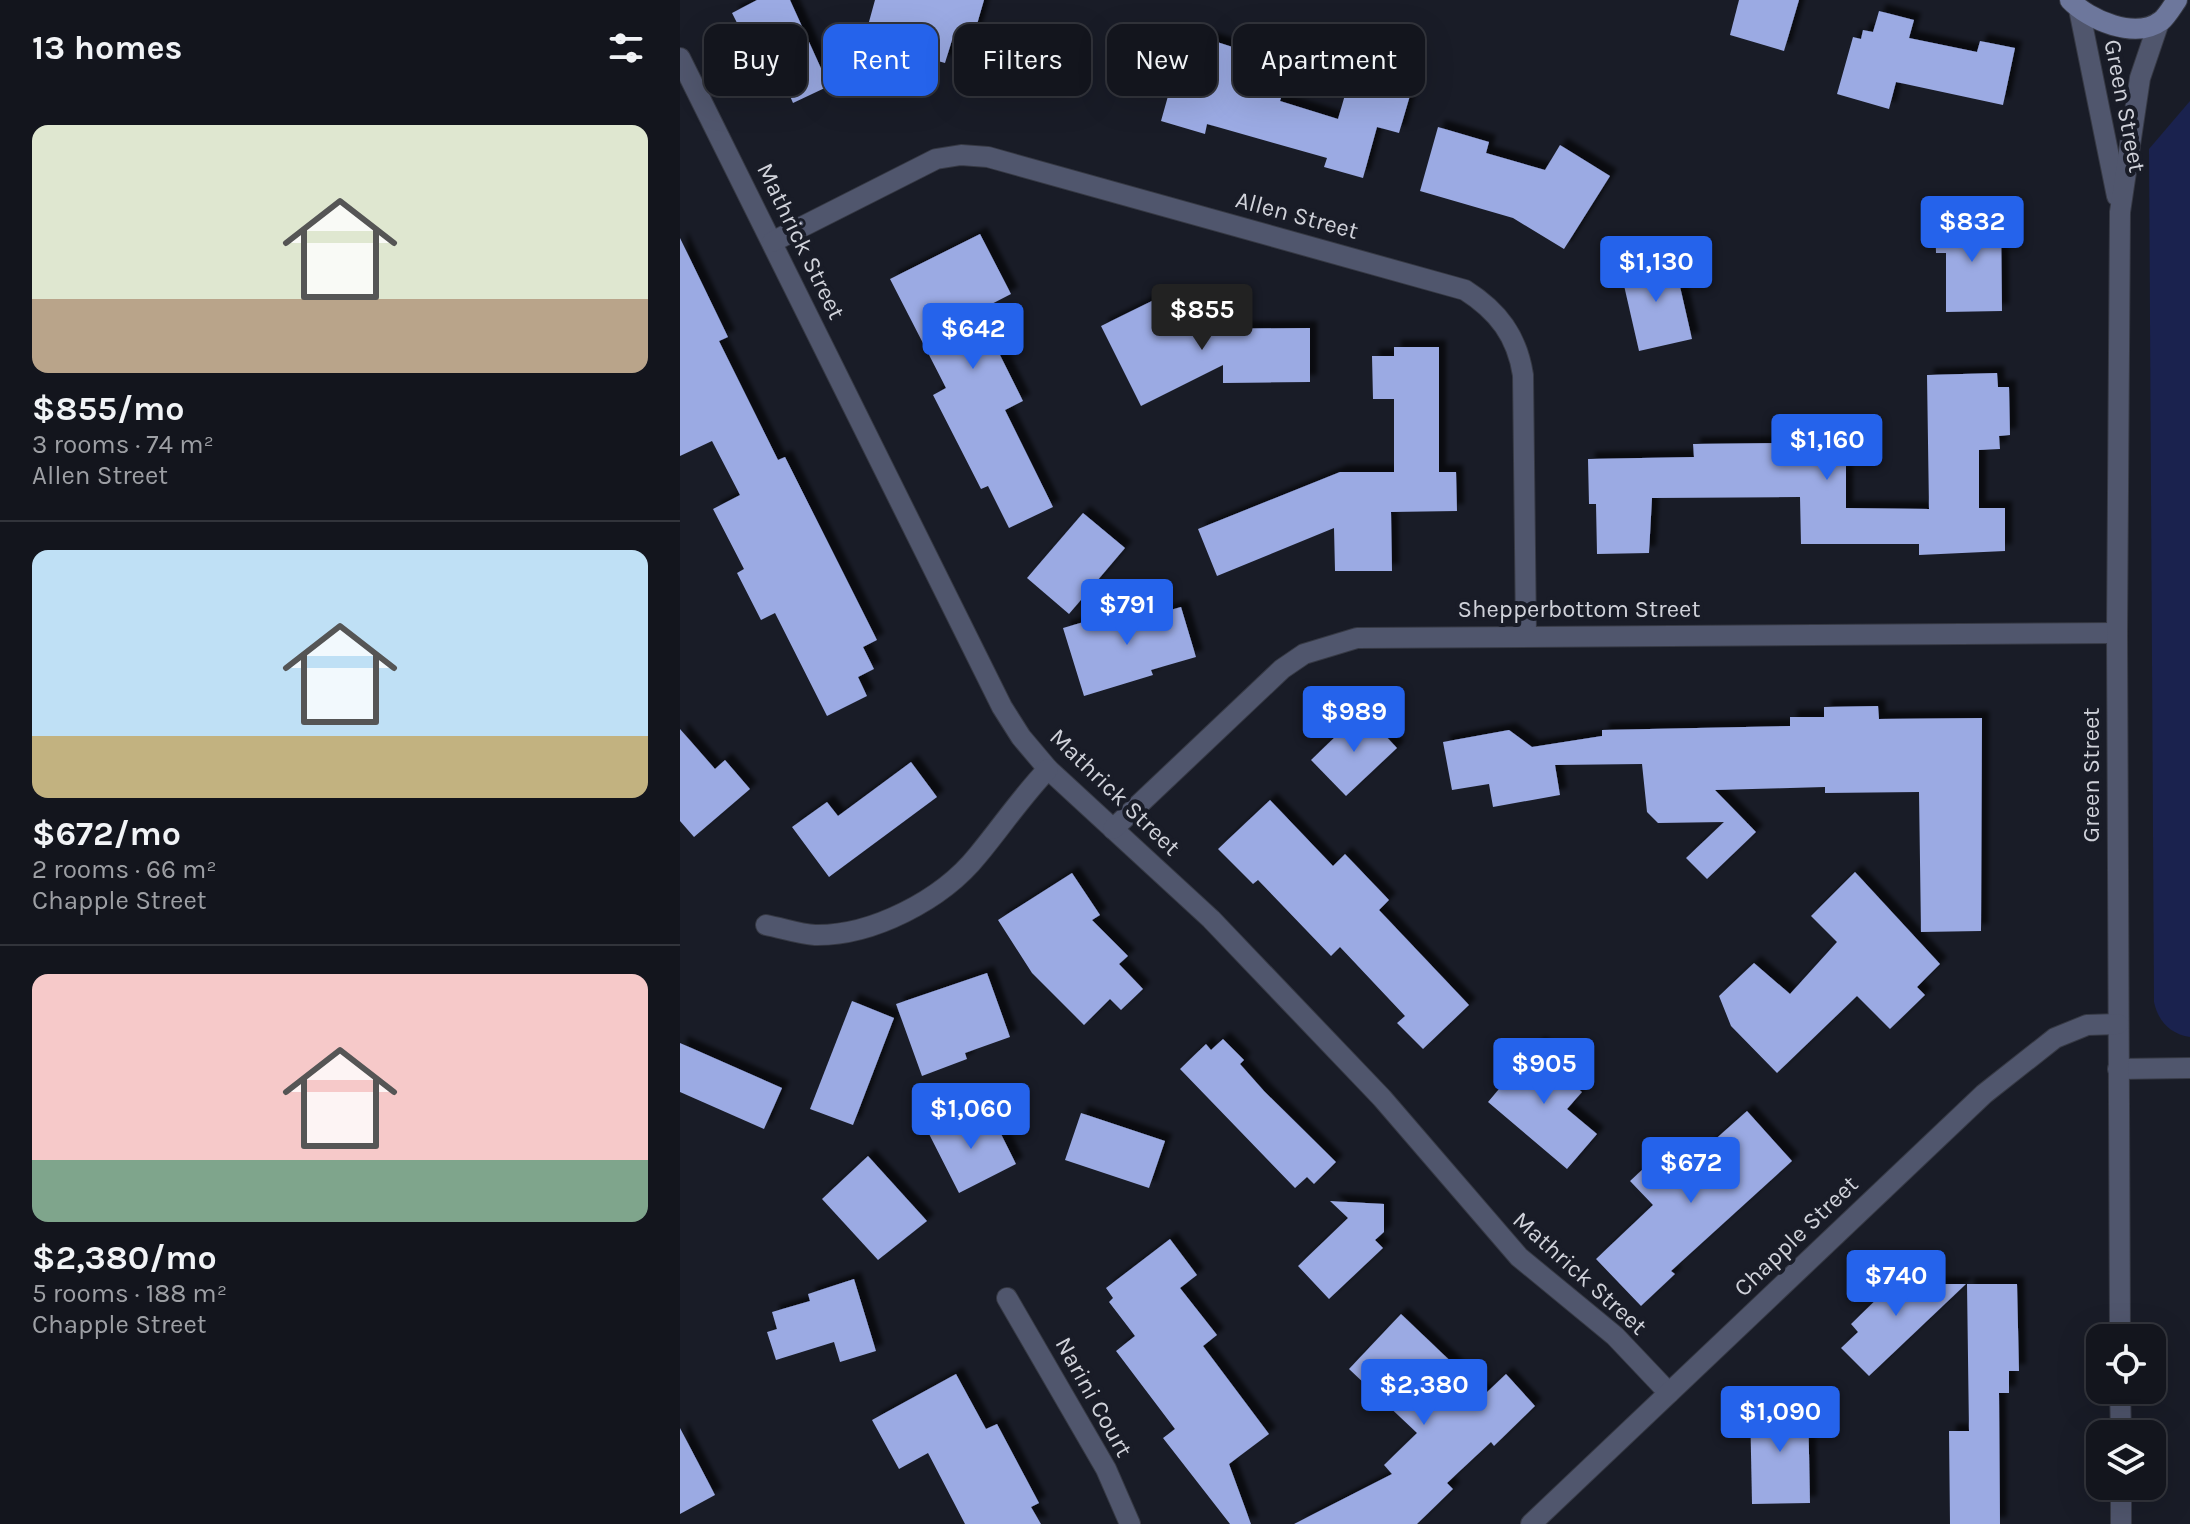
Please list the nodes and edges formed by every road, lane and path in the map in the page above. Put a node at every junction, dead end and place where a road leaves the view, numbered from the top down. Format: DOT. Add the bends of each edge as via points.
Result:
graph roads {
  1 [pos="2177,0"];
  2 [pos="2074,5"];
  3 [pos="2159,22"];
  4 [pos="680,58"];
  5 [pos="2120,212"];
  6 [pos="772,242"];
  7 [pos="2117,633"];
  8 [pos="1526,634"];
  9 [pos="1048,769"];
  10 [pos="1113,829"];
  11 [pos="766,925"];
  12 [pos="2118,1024"];
  13 [pos="2190,1068"];
  14 [pos="2118,1069"];
  15 [pos="1007,1298"];
  16 [pos="2120,1324"];
  17 [pos="1669,1393"];
  18 [pos="2121,1500"];
  19 [pos="1130,1524"];
  20 [pos="1531,1524"];
  21 [pos="2121,1524"];
  1 -- 3 [label="street"];
  2 -- 3 [label="street" via="2120,26"];
  2 -- 5 [label="street, Green Street"];
  3 -- 5 [label="street, Green Street" via="2140,78"];
  4 -- 6 [label="street, Mathrick Street"];
  5 -- 7 [label="street, Green Street"];
  6 -- 8 [label="street, Allen Street" via="936,159 961,155 1003,161 1465,290 1489,305 1519,350"];
  6 -- 9 [label="street, Mathrick Street" via="1002,707"];
  7 -- 8 [label="street, Shepperbottom Street"];
  7 -- 12 [label="street, Green Street"];
  8 -- 10 [label="street, Shepperbottom Street" via="1357,638 1304,654 1258,689"];
  9 -- 10 [label="street, Mathrick Street"];
  9 -- 11 [label="street" via="976,857 896,916 838,934 812,935"];
  10 -- 17 [label="street, Mathrick Street" via="1211,919 1382,1098 1519,1257 1615,1336"];
  12 -- 14 [label="street, Green Street"];
  12 -- 17 [label="street, Chapple Street" via="2087,1025 2055,1038 1984,1094"];
  13 -- 14 [label="street"];
  14 -- 16 [label="street, Green Street"];
  15 -- 19 [label="street, Narini Court" via="1106,1469"];
  17 -- 20 [label="street, Chapple Street"];
  18 -- 21 [label="street"];
}
